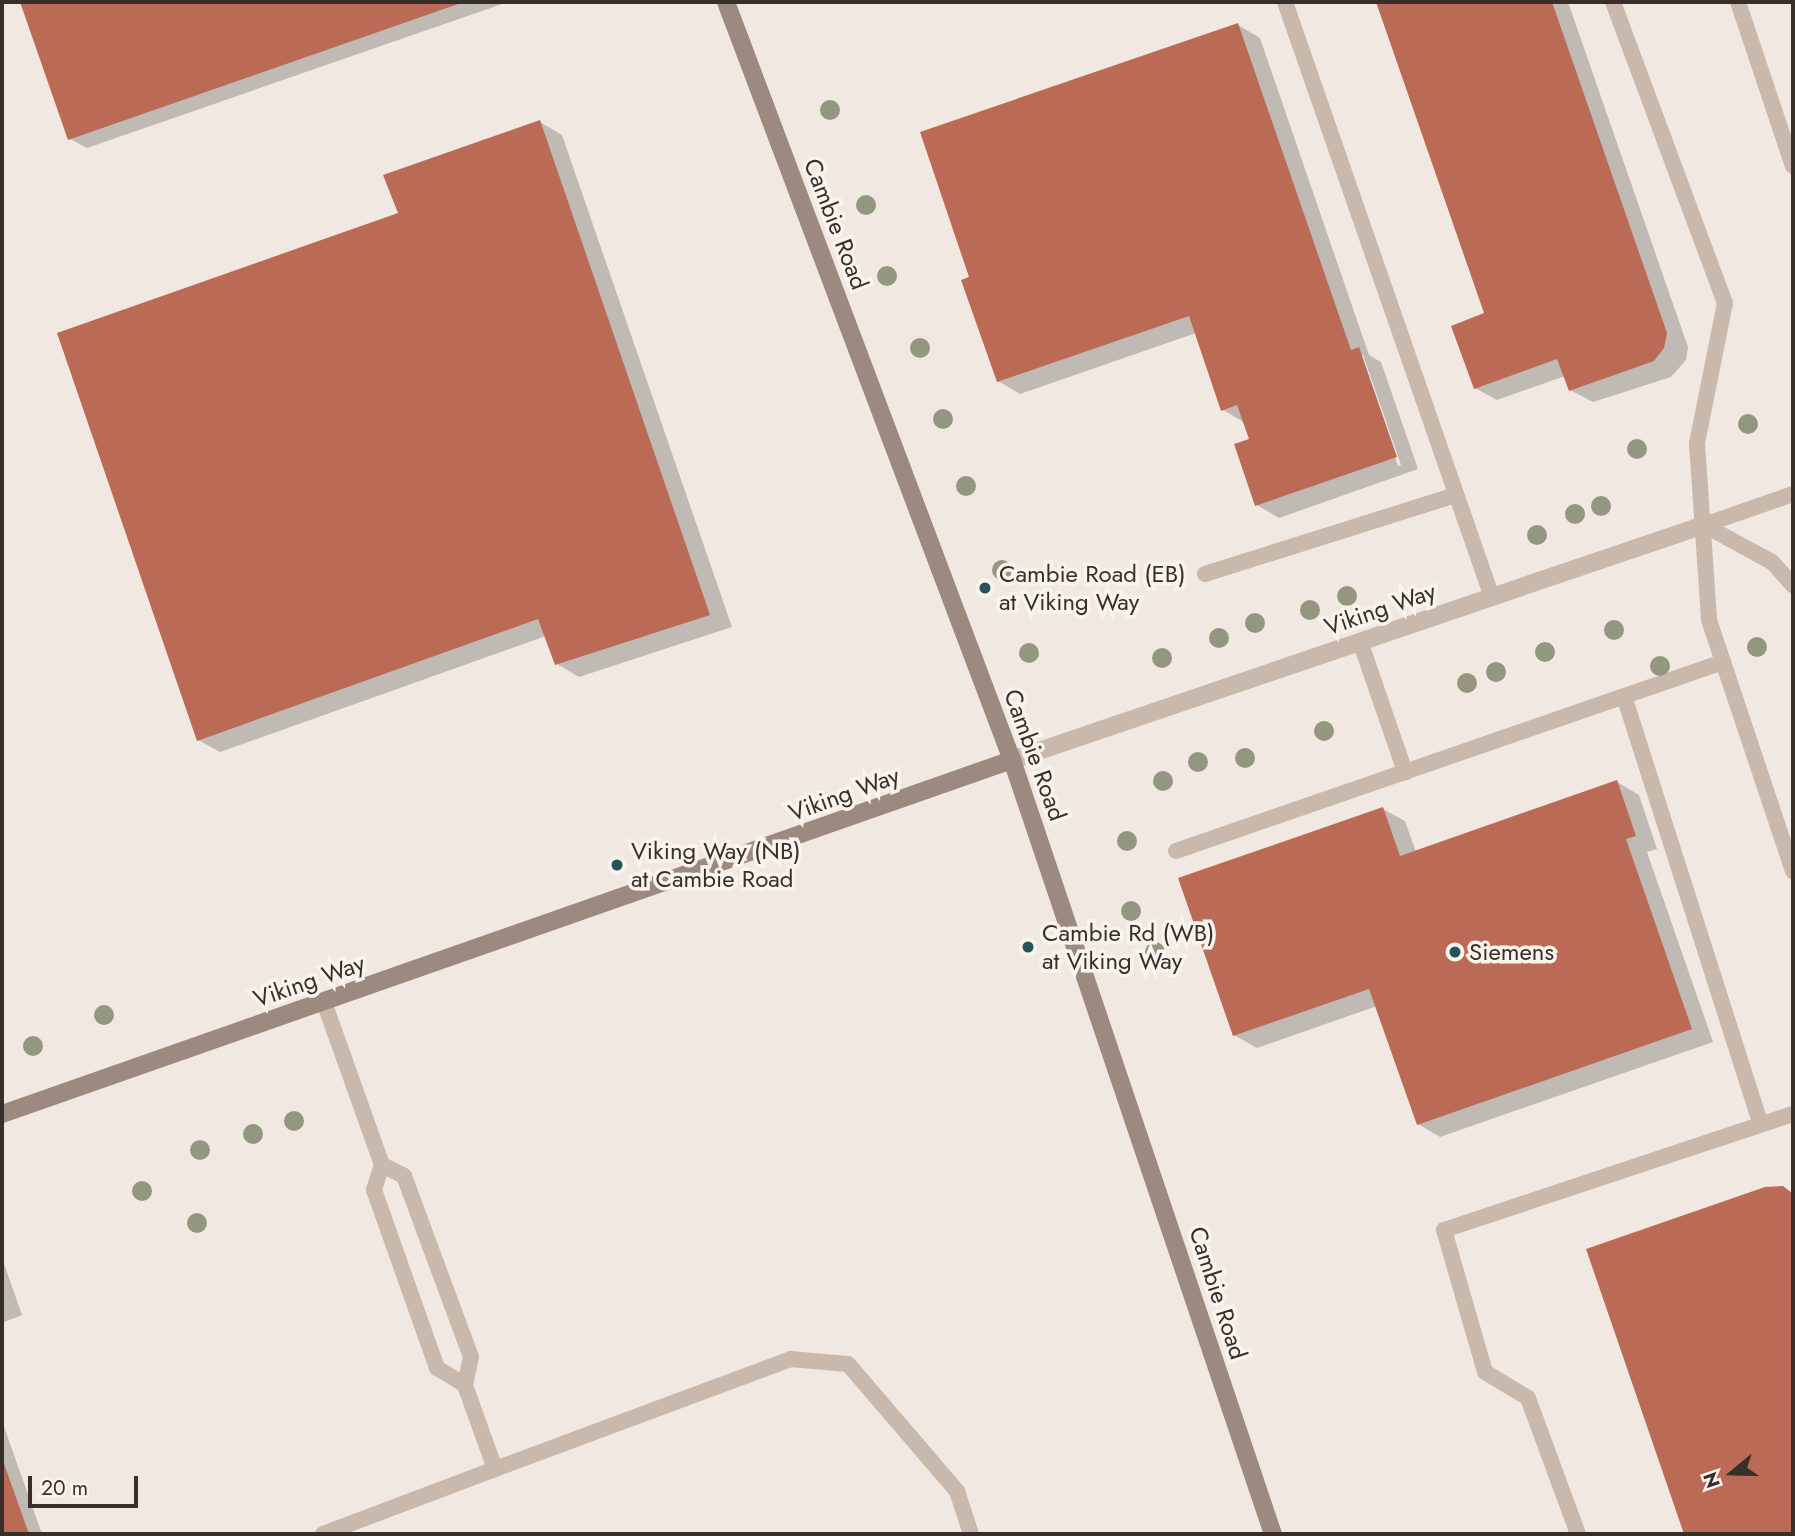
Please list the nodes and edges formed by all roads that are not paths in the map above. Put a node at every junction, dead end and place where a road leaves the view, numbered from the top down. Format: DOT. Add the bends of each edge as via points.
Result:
graph roads {
  1 [pos="726,2"];
  2 [pos="1285,2"];
  3 [pos="1613,2"];
  4 [pos="1738,2"];
  5 [pos="1793,166"];
  6 [pos="1793,494"];
  7 [pos="1456,495"];
  8 [pos="1704,525"];
  9 [pos="1205,574"];
  10 [pos="1793,585"];
  11 [pos="1492,597"];
  12 [pos="1360,641"];
  13 [pos="1723,662"];
  14 [pos="1624,696"];
  15 [pos="1012,760"];
  16 [pos="1405,772"];
  17 [pos="1176,851"];
  18 [pos="1793,872"];
  19 [pos="324,1002"];
  20 [pos="2,1114"];
  21 [pos="1793,1114"];
  22 [pos="1761,1125"];
  23 [pos="382,1165"];
  24 [pos="466,1385"];
  25 [pos="495,1469"];
  26 [pos="323,1534"];
  27 [pos="971,1534"];
  28 [pos="1273,1534"];
  29 [pos="1578,1534"];
  1 -- 15 [label="main road, Cambie Road"];
  2 -- 7 [label="lane"];
  3 -- 8 [label="lane" via="1725,303 1697,443"];
  4 -- 5 [label="lane"];
  6 -- 8 [label="lane"];
  7 -- 9 [label="lane"];
  7 -- 11 [label="lane"];
  8 -- 10 [label="lane" via="1772,562"];
  8 -- 11 [label="street, Viking Way"];
  8 -- 13 [label="lane" via="1709,620"];
  11 -- 12 [label="street, Viking Way"];
  12 -- 15 [label="street, Viking Way"];
  12 -- 16 [label="lane"];
  13 -- 14 [label="lane"];
  13 -- 18 [label="lane"];
  14 -- 16 [label="lane"];
  14 -- 22 [label="lane"];
  15 -- 19 [label="main road, Viking Way"];
  15 -- 28 [label="main road, Cambie Road"];
  16 -- 17 [label="lane"];
  19 -- 20 [label="main road, Viking Way"];
  19 -- 23 [label="lane"];
  21 -- 22 [label="lane"];
  22 -- 29 [label="lane" via="1444,1230 1485,1372 1528,1398"];
  23 -- 24 [label="lane" via="404,1176 409,1189 471,1357"];
  23 -- 24 [label="lane" via="374,1190 437,1368"];
  24 -- 25 [label="lane"];
  25 -- 26 [label="lane"];
  25 -- 27 [label="lane" via="790,1359 848,1364 957,1491"];
}
